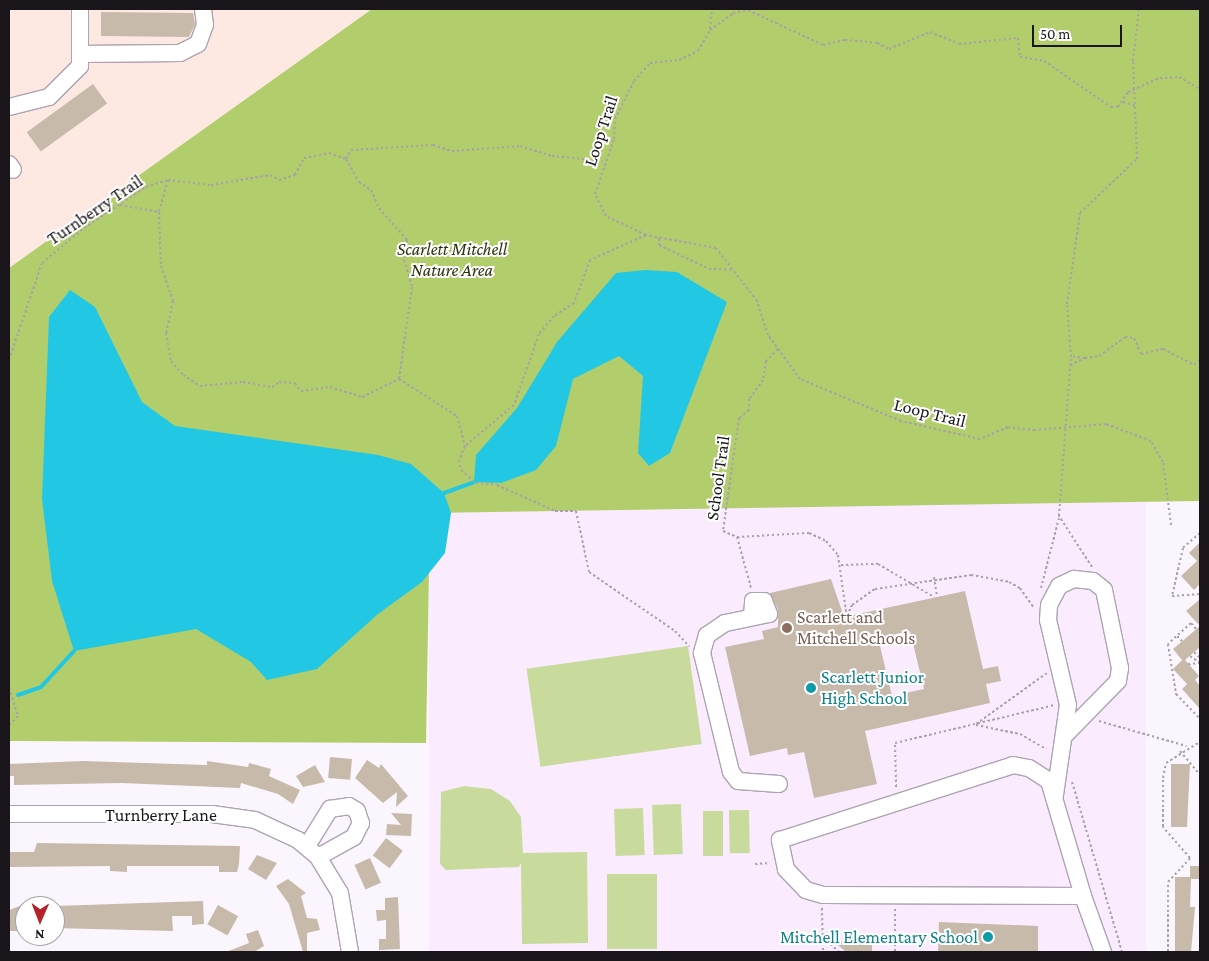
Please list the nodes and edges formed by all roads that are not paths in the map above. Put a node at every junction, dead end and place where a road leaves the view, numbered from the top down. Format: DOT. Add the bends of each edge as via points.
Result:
graph roads {
  1 [pos="80,9"];
  2 [pos="203,9"];
  3 [pos="80,54"];
  4 [pos="9,107"];
  5 [pos="758,601"];
  6 [pos="1066,734"];
  7 [pos="778,784"];
  8 [pos="1054,800"];
  9 [pos="9,814"];
  10 [pos="1083,896"];
  11 [pos="350,952"];
  12 [pos="1103,952"];
  1 -- 3 [label="street"];
  2 -- 3 [label="street" via="205,24 198,44 180,53"];
  3 -- 4 [label="street" via="80,66 49,97"];
  5 -- 7 [label="street" via="764,601 769,614 725,623 707,635 702,653 731,772 738,781"];
  6 -- 6 [label="street" via="1118,681 1120,668 1104,590 1093,581 1074,579 1059,586 1048,612 1068,705"];
  6 -- 8 [label="street"];
  8 -- 10 [label="street"];
  8 -- 10 [label="street" via="1049,781 1030,768 997,767 897,805 780,840 786,869 806,890 823,895 895,898"];
  9 -- 11 [label="street, Turnberry Lane" via="234,815 282,830 312,852 340,893"];
  10 -- 12 [label="street"];
}
